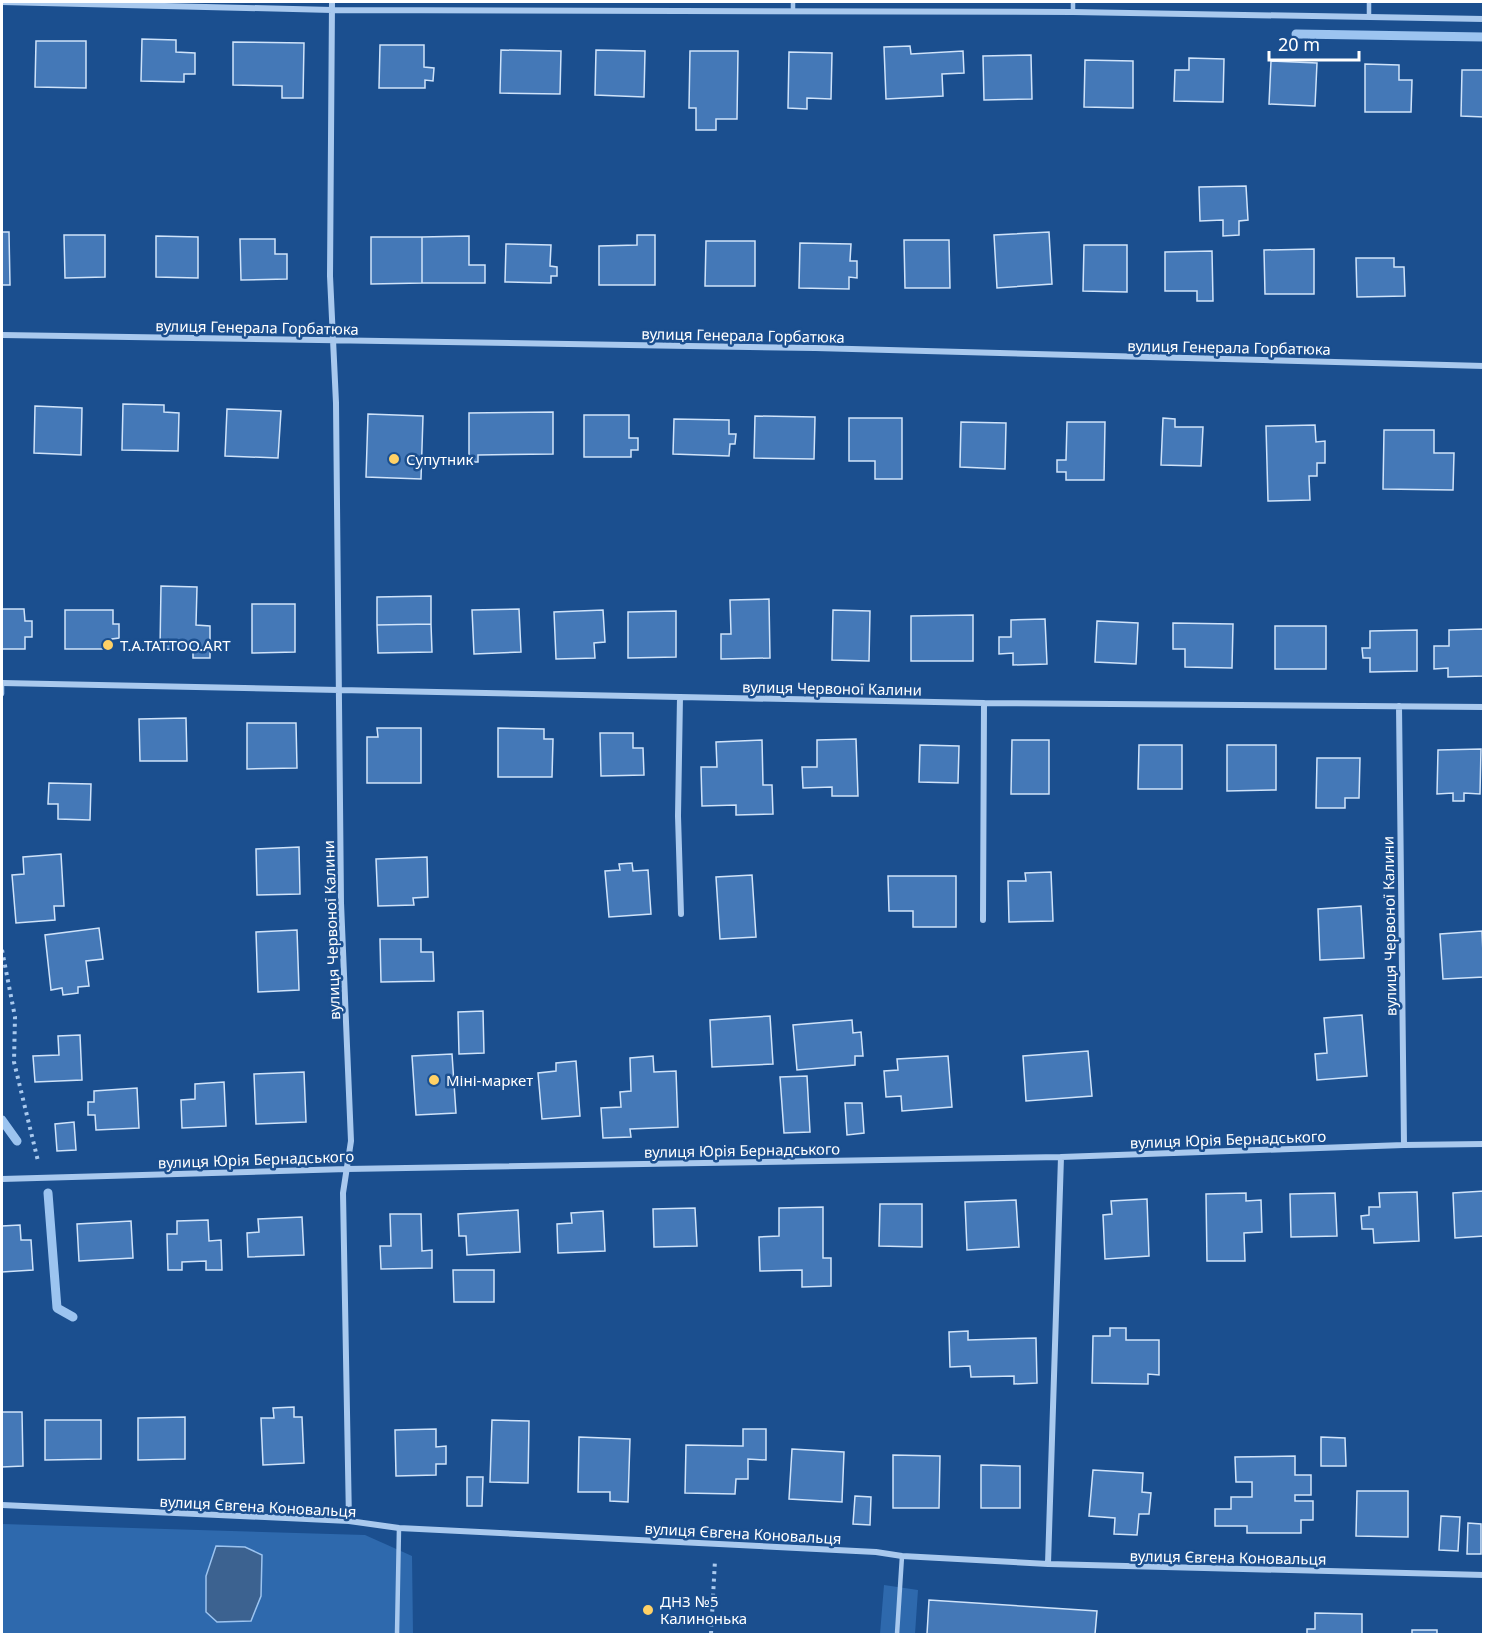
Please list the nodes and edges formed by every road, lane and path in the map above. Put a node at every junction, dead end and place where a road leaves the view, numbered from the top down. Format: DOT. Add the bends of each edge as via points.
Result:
graph roads {
  1 [pos="2,2"];
  2 [pos="332,2"];
  3 [pos="793,2"];
  4 [pos="1073,2"];
  5 [pos="1369,2"];
  6 [pos="332,10"];
  7 [pos="793,11"];
  8 [pos="1073,12"];
  9 [pos="1369,16"];
  10 [pos="1484,19"];
  11 [pos="2,335"];
  12 [pos="334,340"];
  13 [pos="1484,366"];
  14 [pos="2,683"];
  15 [pos="338,689"];
  16 [pos="2,694"];
  17 [pos="680,697"];
  18 [pos="984,703"];
  19 [pos="1399,706"];
  20 [pos="1484,707"];
  21 [pos="681,914"];
  22 [pos="983,920"];
  23 [pos="2,950"];
  24 [pos="1484,1144"];
  25 [pos="1404,1145"];
  26 [pos="1061,1157"];
  27 [pos="347,1169"];
  28 [pos="43,1177"];
  29 [pos="2,1179"];
  30 [pos="2,1505"];
  31 [pos="349,1521"];
  32 [pos="399,1528"];
  33 [pos="715,1544"];
  34 [pos="902,1556"];
  35 [pos="1048,1564"];
  36 [pos="1484,1575"];
  37 [pos="397,1635"];
  38 [pos="711,1635"];
  39 [pos="897,1635"];
  1 -- 6 [label="street"];
  2 -- 6 [label="street"];
  3 -- 7 [label="lane"];
  4 -- 8 [label="lane"];
  5 -- 9 [label="lane"];
  6 -- 7 [label="street"];
  6 -- 12 [label="street" via="329,225"];
  7 -- 8 [label="street"];
  8 -- 9 [label="street"];
  9 -- 10 [label="street"];
  11 -- 12 [label="street, вулиця Генерала Горбатюка"];
  12 -- 13 [label="street, вулиця Генерала Горбатюка"];
  12 -- 15 [label="street"];
  14 -- 15 [label="street, вулиця Червоної Калини"];
  14 -- 16 [label="lane"];
  15 -- 17 [label="street, вулиця Червоної Калини"];
  15 -- 27 [label="street, вулиця Червоної Калини" via="342,962 351,1141"];
  17 -- 18 [label="street, вулиця Червоної Калини"];
  17 -- 21 [label="street"];
  18 -- 19 [label="street, вулиця Червоної Калини"];
  18 -- 22 [label="street"];
  19 -- 20 [label="street, вулиця Червоної Калини"];
  19 -- 25 [label="street, вулиця Червоної Калини"];
  23 -- 28 [label="path" via="15,1017 14,1062"];
  24 -- 25 [label="street, вулиця Юрія Бернадського"];
  25 -- 26 [label="street, вулиця Юрія Бернадського"];
  26 -- 27 [label="street, вулиця Юрія Бернадського"];
  26 -- 35 [label="street"];
  27 -- 28 [label="street, вулиця Юрія Бернадського"];
  27 -- 31 [label="street, вулиця Червоної Калини" via="343,1193"];
  28 -- 29 [label="street, вулиця Юрія Бернадського"];
  30 -- 31 [label="street, вулиця Євгена Коновальця"];
  31 -- 32 [label="street, вулиця Євгена Коновальця"];
  32 -- 33 [label="street, вулиця Євгена Коновальця"];
  32 -- 37 [label="lane"];
  33 -- 34 [label="street, вулиця Євгена Коновальця"];
  33 -- 38 [label="path"];
  34 -- 35 [label="street, вулиця Євгена Коновальця"];
  34 -- 39 [label="lane"];
  35 -- 36 [label="street, вулиця Євгена Коновальця"];
}
